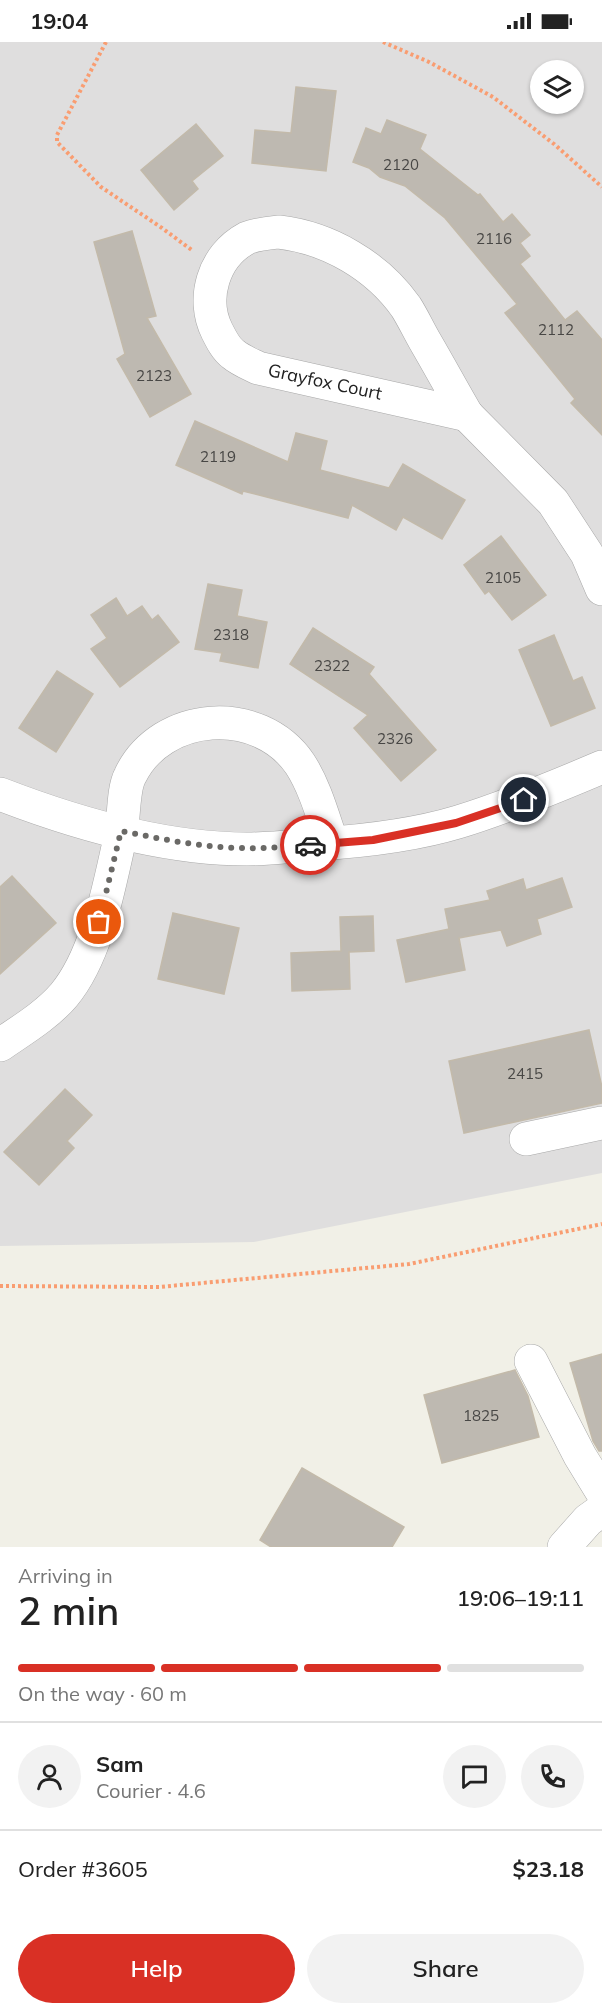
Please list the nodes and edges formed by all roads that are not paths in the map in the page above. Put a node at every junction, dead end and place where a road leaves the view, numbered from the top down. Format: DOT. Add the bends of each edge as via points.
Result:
graph roads {
  1 [pos="467,415"];
  2 [pos="602,589"];
  3 [pos="602,767"];
  4 [pos="0,794"];
  5 [pos="121,831"];
  6 [pos="332,843"];
  7 [pos="0,1045"];
  8 [pos="602,1123"];
  9 [pos="525,1139"];
  10 [pos="531,1361"];
  11 [pos="602,1492"];
  12 [pos="602,1510"];
  13 [pos="571,1544"];
  1 -- 1 [label="street, Grayfox Court" via="258,368 233,354 222,340 210,310 210,292 224,258 248,238 279,232 334,247 370,270 405,307"];
  1 -- 2 [label="street, Grayfox Court" via="553,502 587,554"];
  3 -- 6 [label="street" via="456,823 373,840"];
  4 -- 5 [label="street" via="48,812"];
  5 -- 6 [label="street" via="175,842 247,849"];
  5 -- 6 [label="street" via="129,777 141,758 178,730 220,722 260,731 282,743 310,782"];
  5 -- 7 [label="street" via="93,944 75,980 43,1015"];
  8 -- 9 [label="street"];
  10 -- 11 [label="street"];
  12 -- 13 [label="street" via="588,1520"];
}
